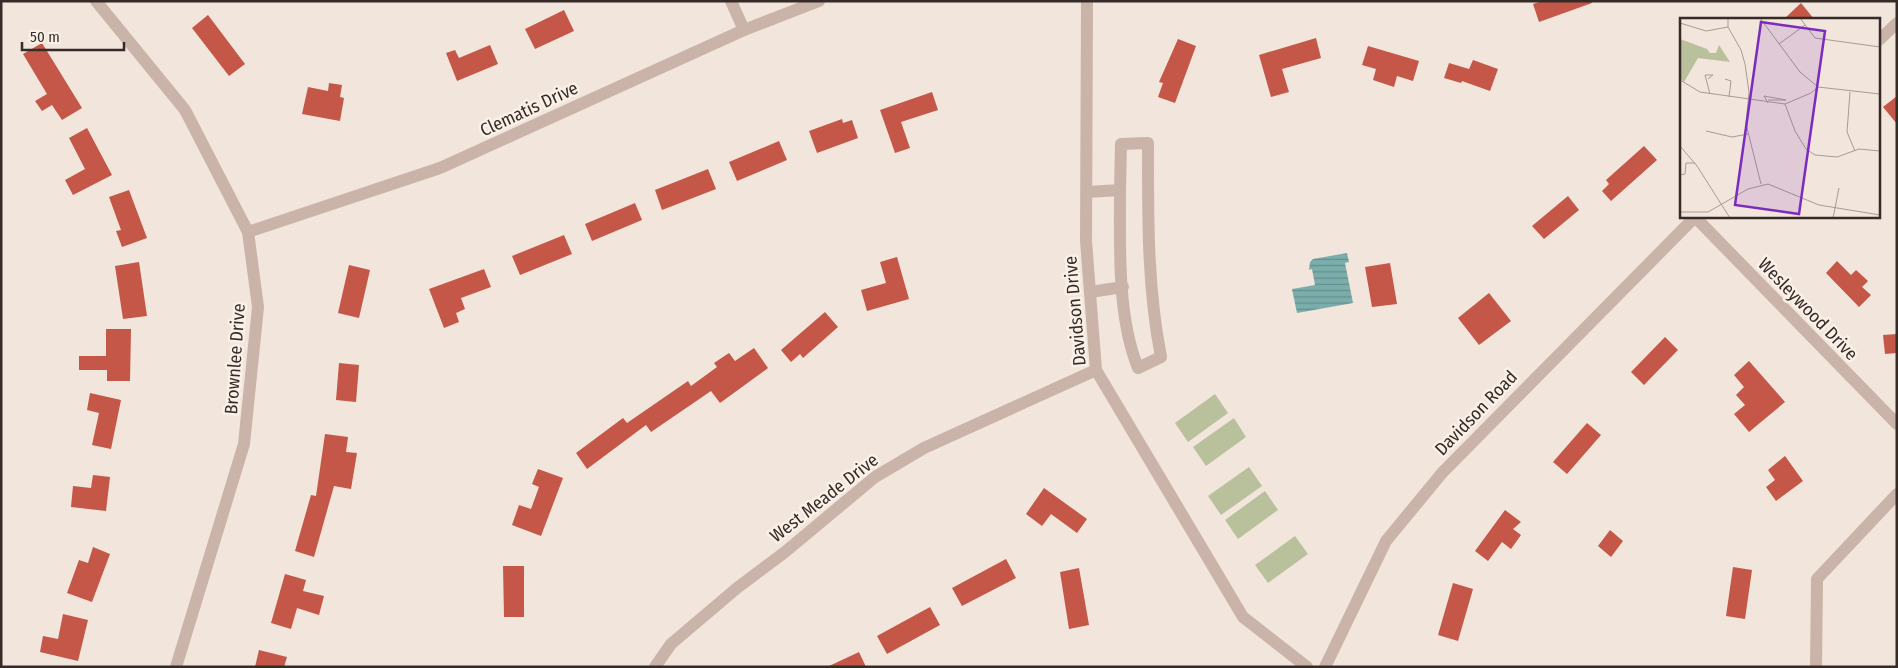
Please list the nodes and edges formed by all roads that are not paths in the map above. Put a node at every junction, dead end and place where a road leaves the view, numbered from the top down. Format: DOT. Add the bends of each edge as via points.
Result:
graph roads {
  1 [pos="96,1"];
  2 [pos="731,1"];
  3 [pos="819,1"];
  4 [pos="1087,1"];
  5 [pos="1897,23"];
  6 [pos="744,30"];
  7 [pos="1880,39"];
  8 [pos="1120,190"];
  9 [pos="1087,192"];
  10 [pos="1695,218"];
  11 [pos="1697,218"];
  12 [pos="248,232"];
  13 [pos="1123,287"];
  14 [pos="1090,292"];
  15 [pos="1096,370"];
  16 [pos="1897,424"];
  17 [pos="1897,494"];
  18 [pos="176,667"];
  19 [pos="654,667"];
  20 [pos="1307,667"];
  21 [pos="1325,667"];
  22 [pos="1816,667"];
  1 -- 12 [label="street, Brownlee Drive" via="185,110"];
  2 -- 6 [label="street"];
  3 -- 6 [label="street, Clematis Drive"];
  4 -- 9 [label="street, Davidson Drive"];
  5 -- 7 [label="street"];
  6 -- 12 [label="street, Clematis Drive" via="440,168"];
  8 -- 9 [label="street"];
  8 -- 13 [label="street"];
  8 -- 13 [label="street" via="1121,144 1148,143 1150,279 1161,357 1138,368 1132,352"];
  9 -- 14 [label="street, Davidson Drive"];
  10 -- 21 [label="street, Davidson Road" via="1517,395 1429,488 1386,541"];
  11 -- 16 [label="street, Wesleywood Drive"];
  12 -- 18 [label="street, Brownlee Drive" via="258,307 244,444"];
  13 -- 14 [label="street"];
  14 -- 15 [label="street, Davidson Drive"];
  15 -- 19 [label="street, West Meade Drive" via="924,448 875,477 671,644"];
  15 -- 20 [label="street, Davidson Drive" via="1243,617"];
  17 -- 22 [label="street" via="1817,579"];
}
